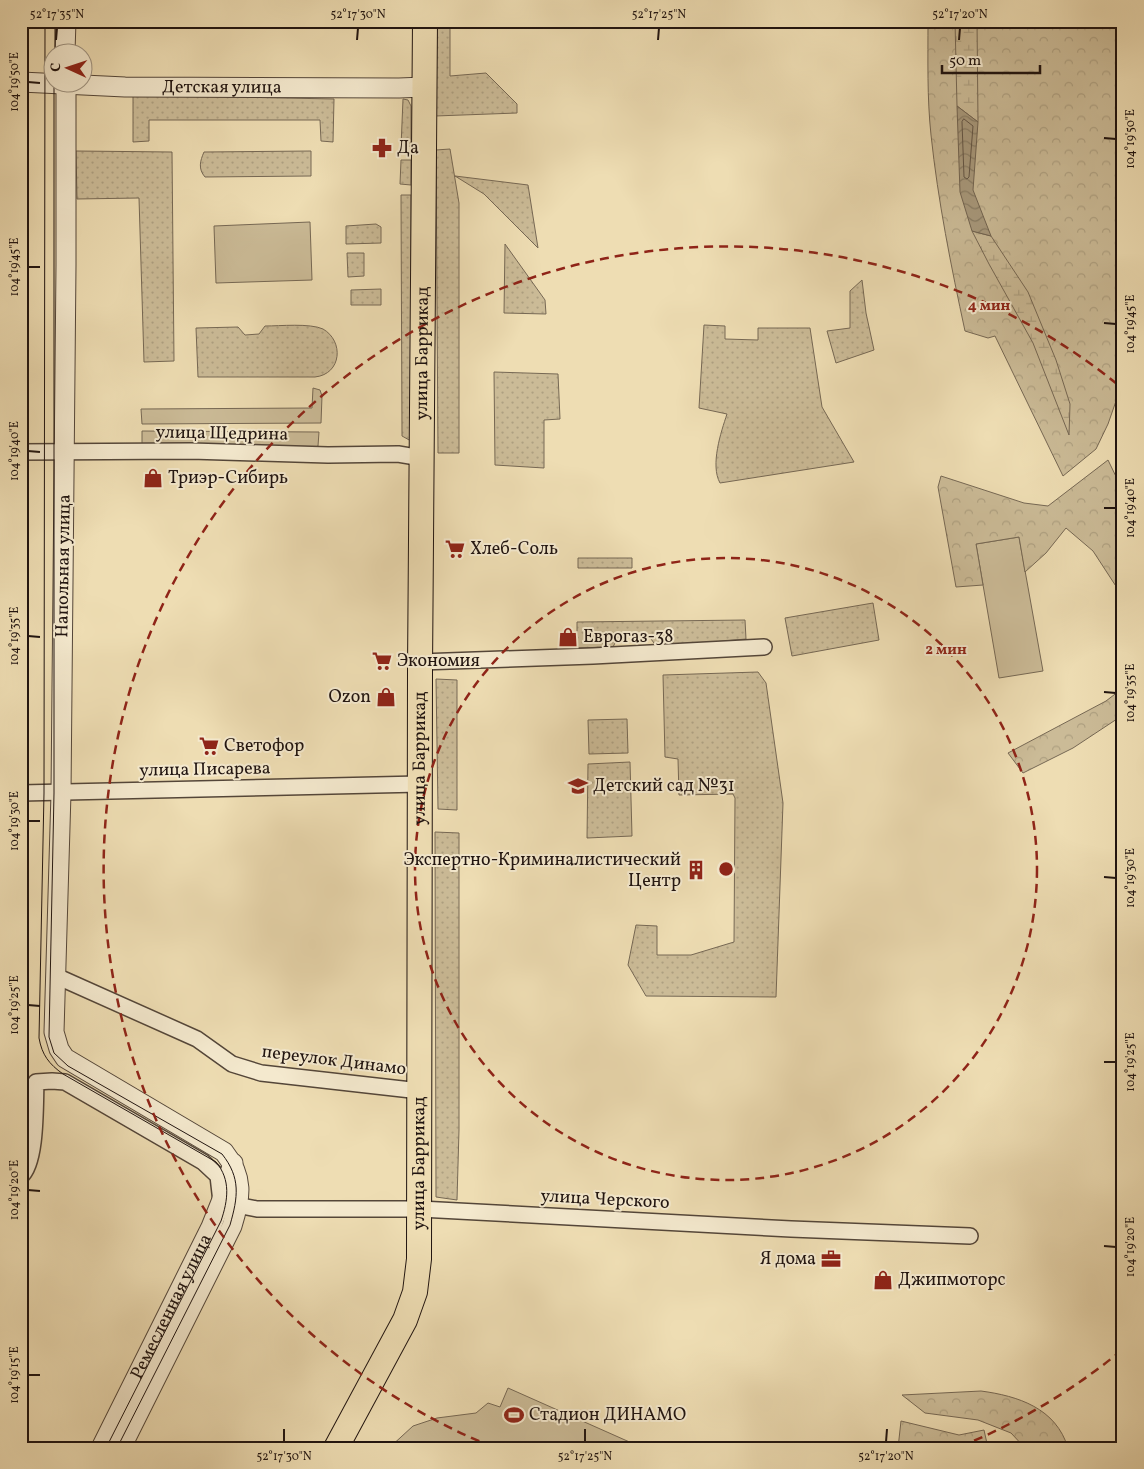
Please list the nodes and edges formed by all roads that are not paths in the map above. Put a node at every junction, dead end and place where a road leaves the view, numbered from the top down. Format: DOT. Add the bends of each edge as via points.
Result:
graph roads {
  1 [pos="66,21"];
  2 [pos="425,21"];
  3 [pos="65,42"];
  4 [pos="21,82"];
  5 [pos="42,83"];
  6 [pos="92,85"];
  7 [pos="424,87"];
  8 [pos="66,92"];
  9 [pos="21,452"];
  10 [pos="65,452"];
  11 [pos="422,458"];
  12 [pos="764,647"];
  13 [pos="420,662"];
  14 [pos="420,784"];
  15 [pos="21,793"];
  16 [pos="61,793"];
  17 [pos="56,976"];
  18 [pos="59,1048"];
  19 [pos="420,1090"];
  20 [pos="21,1176"];
  21 [pos="230,1204"];
  22 [pos="420,1209"];
  23 [pos="970,1236"];
  24 [pos="101,1448"];
  25 [pos="120,1448"];
  26 [pos="336,1448"];
  1 -- 3 [label="street"];
  2 -- 7 [label="main road, улица Баррикад"];
  4 -- 5 [label="street, Детская улица"];
  6 -- 7 [label="street, Детская улица"];
  7 -- 11 [label="main road, улица Баррикад"];
  8 -- 10 [label="street, Напольная улица"];
  9 -- 10 [label="street, улица Щедрина"];
  10 -- 11 [label="street, улица Щедрина" via="391,454"];
  10 -- 16 [label="street, Напольная улица"];
  11 -- 13 [label="main road, улица Баррикад"];
  12 -- 13 [label="street"];
  13 -- 14 [label="main road, улица Баррикад"];
  14 -- 16 [label="street, улица Писарева"];
  14 -- 19 [label="main road, улица Баррикад"];
  15 -- 16 [label="street, улица Писарева"];
  16 -- 17 [label="street, Напольная улица"];
  17 -- 18 [label="street, Напольная улица" via="54,1032"];
  17 -- 19 [label="street, переулок Динамо" via="197,1039 232,1064 261,1073"];
  18 -- 21 [label="street, Ремесленная улица" via="64,1058 224,1152 233,1163 240,1191"];
  19 -- 22 [label="main road, улица Баррикад"];
  20 -- 21 [label="street" via="26,1172 32,1151 36,1082 64,1082 203,1162 218,1176"];
  21 -- 22 [label="street, улица Черского" via="257,1209"];
  21 -- 24 [label="street, Ремесленная улица" via="207,1235"];
  21 -- 25 [label="street, Ремесленная улица" via="232,1226"];
  22 -- 23 [label="street, улица Черского"];
  22 -- 26 [label="main road, улица Баррикад" via="415,1292 405,1320"];
}
